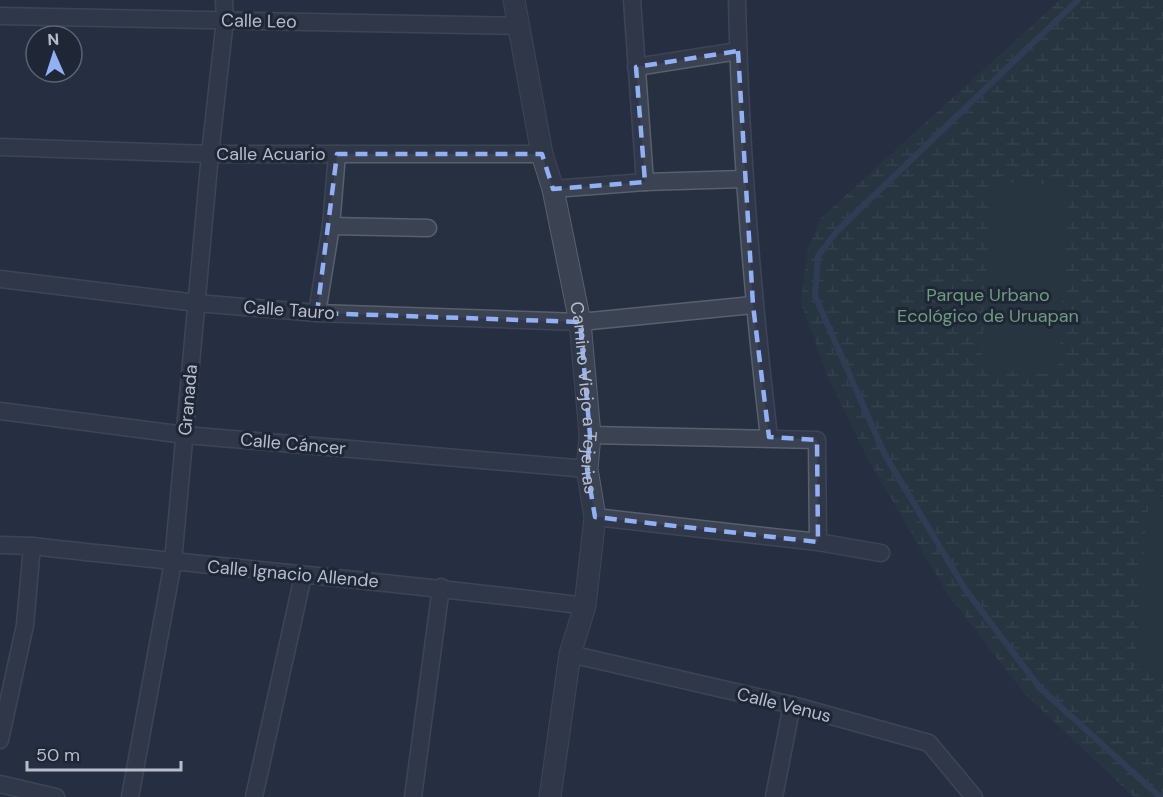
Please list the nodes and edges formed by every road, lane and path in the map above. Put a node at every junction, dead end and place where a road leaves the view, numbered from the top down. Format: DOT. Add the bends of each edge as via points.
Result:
graph roads {
  1 [pos="224,0"];
  2 [pos="514,0"];
  3 [pos="632,0"];
  4 [pos="737,0"];
  5 [pos="0,16"];
  6 [pos="225,20"];
  7 [pos="517,26"];
  8 [pos="738,51"];
  9 [pos="636,66"];
  10 [pos="0,147"];
  11 [pos="210,154"];
  12 [pos="337,154"];
  13 [pos="542,154"];
  14 [pos="743,179"];
  15 [pos="645,182"];
  16 [pos="553,189"];
  17 [pos="331,226"];
  18 [pos="428,228"];
  19 [pos="0,279"];
  20 [pos="197,303"];
  21 [pos="753,305"];
  22 [pos="317,313"];
  23 [pos="580,322"];
  24 [pos="0,411"];
  25 [pos="185,435"];
  26 [pos="590,435"];
  27 [pos="769,437"];
  28 [pos="587,469"];
  29 [pos="595,517"];
  30 [pos="818,542"];
  31 [pos="0,545"];
  32 [pos="32,546"];
  33 [pos="881,552"];
  34 [pos="173,562"];
  35 [pos="303,576"];
  36 [pos="441,587"];
  37 [pos="585,606"];
  38 [pos="570,654"];
  39 [pos="792,705"];
  40 [pos="0,740"];
  41 [pos="0,784"];
  42 [pos="56,797"];
  43 [pos="130,797"];
  44 [pos="254,797"];
  45 [pos="414,797"];
  46 [pos="550,797"];
  47 [pos="774,797"];
  48 [pos="974,797"];
  1 -- 6 [label="street, Granada"];
  2 -- 7 [label="street, Camino Viejo a Tejerias"];
  3 -- 9 [label="street"];
  4 -- 8 [label="street"];
  5 -- 6 [label="street, Calle Leo"];
  6 -- 7 [label="street, Calle Leo"];
  6 -- 11 [label="street, Granada"];
  7 -- 13 [label="street, Camino Viejo a Tejerias"];
  8 -- 9 [label="street"];
  8 -- 14 [label="street"];
  9 -- 15 [label="street"];
  10 -- 11 [label="street, Calle Acuario"];
  11 -- 12 [label="street, Calle Acuario"];
  11 -- 20 [label="street, Granada"];
  12 -- 13 [label="street, Calle Acuario"];
  12 -- 17 [label="street"];
  13 -- 16 [label="street, Camino Viejo a Tejerias"];
  14 -- 15 [label="street"];
  14 -- 21 [label="street"];
  15 -- 16 [label="street"];
  16 -- 23 [label="street, Camino Viejo a Tejerias"];
  17 -- 18 [label="street"];
  17 -- 22 [label="street"];
  19 -- 20 [label="street, Calle Tauro"];
  20 -- 22 [label="street, Calle Tauro"];
  20 -- 25 [label="street, Granada"];
  21 -- 23 [label="street, Calle Tauro"];
  21 -- 27 [label="street"];
  22 -- 23 [label="street, Calle Tauro"];
  23 -- 26 [label="street, Camino Viejo a Tejerias"];
  24 -- 25 [label="street, Calle Cáncer"];
  25 -- 28 [label="street, Calle Cáncer"];
  25 -- 34 [label="street, Granada"];
  26 -- 27 [label="street"];
  26 -- 28 [label="street, Camino Viejo a Tejerias"];
  27 -- 30 [label="street" via="818,440"];
  28 -- 29 [label="street, Camino Viejo a Tejerias"];
  29 -- 30 [label="street"];
  29 -- 37 [label="street, Camino Viejo a Tejerias"];
  30 -- 33 [label="street"];
  31 -- 32 [label="street, Calle Ignacio Allende"];
  32 -- 34 [label="street, Calle Ignacio Allende"];
  32 -- 40 [label="street" via="25,625"];
  34 -- 35 [label="street, Calle Ignacio Allende"];
  34 -- 43 [label="street, Granada"];
  35 -- 36 [label="street, Calle Ignacio Allende"];
  35 -- 44 [label="street"];
  36 -- 37 [label="street, Calle Ignacio Allende"];
  36 -- 45 [label="street"];
  37 -- 38 [label="street, Camino Viejo a Tejerias"];
  38 -- 39 [label="street, Calle Venus"];
  38 -- 46 [label="street, Camino Viejo a Tejerias"];
  39 -- 47 [label="street"];
  39 -- 48 [label="street, Calle Venus" via="929,743"];
  41 -- 42 [label="street"];
}
